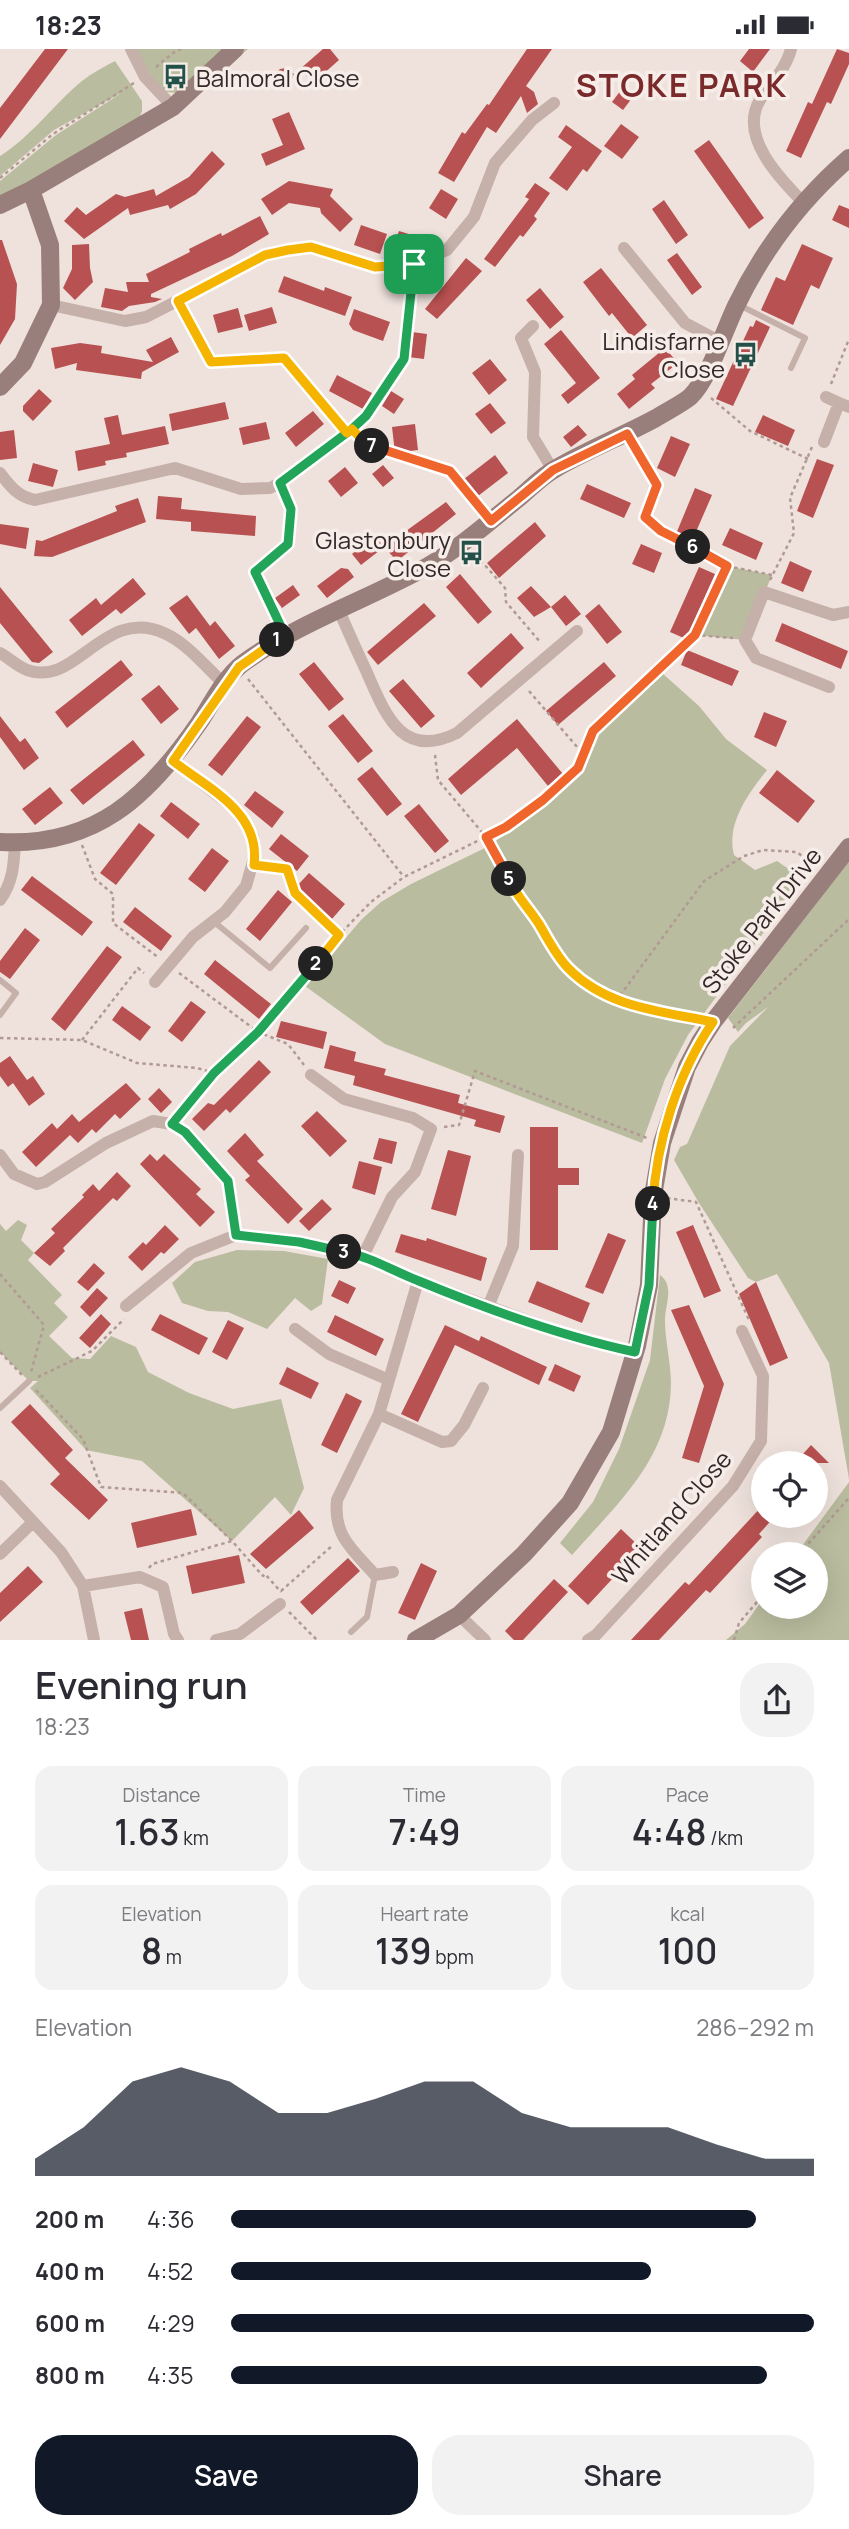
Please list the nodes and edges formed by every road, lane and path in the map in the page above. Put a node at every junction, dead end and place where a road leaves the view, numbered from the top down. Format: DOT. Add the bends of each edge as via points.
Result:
graph roads {
  1 [pos="131,49"];
  2 [pos="181,49"];
  3 [pos="234,49"];
  4 [pos="791,49"];
  5 [pos="145,76"];
  6 [pos="554,103"];
  7 [pos="173,107"];
  8 [pos="849,158"];
  9 [pos="0,178"];
  10 [pos="31,190"];
  11 [pos="804,203"];
  12 [pos="0,205"];
  13 [pos="625,248"];
  14 [pos="414,264"];
  15 [pos="178,301"];
  16 [pos="737,304"];
  17 [pos="51,305"];
  18 [pos="533,326"];
  19 [pos="849,339"];
  20 [pos="719,341"];
  21 [pos="791,368"];
  22 [pos="0,387"];
  23 [pos="699,388"];
  24 [pos="826,397"];
  25 [pos="844,405"];
  26 [pos="350,431"];
  27 [pos="627,434"];
  28 [pos="820,441"];
  29 [pos="807,459"];
  30 [pos="553,470"];
  31 [pos="0,473"];
  32 [pos="280,483"];
  33 [pos="645,517"];
  34 [pos="491,521"];
  35 [pos="464,541"];
  36 [pos="727,566"];
  37 [pos="772,575"];
  38 [pos="764,592"];
  39 [pos="339,610"];
  40 [pos="849,612"];
  41 [pos="577,631"];
  42 [pos="285,635"];
  43 [pos="695,635"];
  44 [pos="745,640"];
  45 [pos="0,653"];
  46 [pos="550,654"];
  47 [pos="239,667"];
  48 [pos="519,680"];
  49 [pos="225,685"];
  50 [pos="829,687"];
  51 [pos="433,740"];
  52 [pos="584,755"];
  53 [pos="173,761"];
  54 [pos="486,837"];
  55 [pos="7,843"];
  56 [pos="849,847"];
  57 [pos="254,865"];
  58 [pos="827,875"];
  59 [pos="404,877"];
  60 [pos="0,900"];
  61 [pos="849,919"];
  62 [pos="213,921"];
  63 [pos="306,928"];
  64 [pos="339,935"];
  65 [pos="0,980"];
  66 [pos="155,982"];
  67 [pos="615,1002"];
  68 [pos="0,1015"];
  69 [pos="713,1022"];
  70 [pos="733,1028"];
  71 [pos="0,1038"];
  72 [pos="82,1039"];
  73 [pos="214,1073"];
  74 [pos="311,1075"];
  75 [pos="172,1124"];
  76 [pos="431,1129"];
  77 [pos="662,1143"];
  78 [pos="0,1155"];
  79 [pos="518,1155"];
  80 [pos="653,1196"];
  81 [pos="236,1235"];
  82 [pos="363,1256"];
  83 [pos="0,1274"];
  84 [pos="418,1281"];
  85 [pos="126,1306"];
  86 [pos="488,1307"];
  87 [pos="295,1329"];
  88 [pos="742,1331"];
  89 [pos="0,1352"];
  90 [pos="635,1352"];
  91 [pos="389,1380"];
  92 [pos="29,1381"];
  93 [pos="483,1388"];
  94 [pos="0,1408"];
  95 [pos="379,1414"];
  96 [pos="0,1486"];
  97 [pos="849,1498"];
  98 [pos="33,1522"];
  99 [pos="342,1537"];
  100 [pos="232,1541"];
  101 [pos="810,1542"];
  102 [pos="0,1554"];
  103 [pos="393,1572"];
  104 [pos="375,1575"];
  105 [pos="143,1578"];
  106 [pos="83,1586"];
  107 [pos="281,1597"];
  108 [pos="751,1608"];
  109 [pos="459,1615"];
  110 [pos="351,1632"];
  111 [pos="93,1640"];
  112 [pos="178,1640"];
  113 [pos="216,1640"];
  114 [pos="317,1640"];
  115 [pos="416,1640"];
  116 [pos="485,1640"];
  117 [pos="588,1640"];
  118 [pos="734,1640"];
  1 -- 5 [label="street"];
  2 -- 5 [label="path"];
  3 -- 7 [label="street"];
  4 -- 11 [label="street" via="759,103 754,127 763,151"];
  5 -- 7 [label="street"];
  5 -- 9 [label="path" via="53,134"];
  6 -- 14 [label="street" via="532,120 495,163 474,217 447,250"];
  7 -- 10 [label="street"];
  8 -- 11 [label="street"];
  10 -- 12 [label="street"];
  10 -- 17 [label="street" via="50,245"];
  11 -- 16 [label="street" via="765,252"];
  13 -- 20 [label="street" via="685,323"];
  14 -- 15 [label="street" via="375,267 311,247 288,250 265,255"];
  14 -- 26 [label="path" via="404,359 366,416"];
  15 -- 17 [label="street" via="146,317 125,321"];
  15 -- 26 [label="path" via="211,362 284,358"];
  16 -- 20 [label="street"];
  16 -- 21 [label="lane" via="805,338"];
  17 -- 22 [label="street" via="23,363"];
  18 -- 30 [label="street" via="521,338 535,372 533,437"];
  19 -- 24 [label="path"];
  20 -- 23 [label="street"];
  23 -- 27 [label="street"];
  23 -- 29 [label="path" via="750,432"];
  24 -- 25 [label="street"];
  25 -- 28 [label="street"];
  26 -- 32 [label="street"];
  26 -- 34 [label="path" via="366,444 450,471"];
  27 -- 30 [label="street"];
  27 -- 33 [label="street" via="657,485"];
  28 -- 29 [label="path"];
  29 -- 37 [label="path" via="790,498 794,533"];
  30 -- 34 [label="street"];
  31 -- 32 [label="street" via="20,495 34,500 176,468 241,489 259,490"];
  32 -- 42 [label="path" via="291,509 288,544 255,572"];
  33 -- 36 [label="path" via="661,531"];
  34 -- 35 [label="street"];
  35 -- 39 [label="street" via="430,565"];
  35 -- 46 [label="path" via="505,588 506,602"];
  36 -- 37 [label="path"];
  36 -- 43 [label="path"];
  37 -- 38 [label="path"];
  38 -- 40 [label="street" via="833,615"];
  38 -- 44 [label="street"];
  39 -- 42 [label="street"];
  39 -- 51 [label="street" via="386,717 409,736"];
  41 -- 46 [label="street"];
  42 -- 47 [label="street"];
  43 -- 44 [label="path"];
  43 -- 52 [label="path" via="593,731"];
  44 -- 50 [label="street" via="756,658"];
  45 -- 49 [label="street" via="27,670 50,672 114,632 152,629 177,641"];
  46 -- 48 [label="street"];
  47 -- 49 [label="street"];
  47 -- 59 [label="path"];
  48 -- 51 [label="street" via="457,733"];
  48 -- 52 [label="path"];
  49 -- 53 [label="street"];
  51 -- 54 [label="path" via="439,780"];
  52 -- 54 [label="path" via="578,768 543,800"];
  53 -- 55 [label="street" via="141,794 105,820 57,838"];
  53 -- 57 [label="street" via="245,819 255,845"];
  54 -- 59 [label="path"];
  54 -- 67 [label="path" via="514,893 567,968"];
  55 -- 60 [label="street" via="14,867"];
  56 -- 58 [label="street, Stoke Park Drive"];
  57 -- 62 [label="street" via="246,886"];
  57 -- 64 [label="path" via="287,869 295,893"];
  58 -- 67 [label="path" via="797,852 763,850 744,856 704,881"];
  58 -- 69 [label="street, Stoke Park Drive"];
  59 -- 64 [label="path"];
  61 -- 70 [label="path"];
  62 -- 63 [label="lane" via="270,968"];
  62 -- 66 [label="street"];
  64 -- 73 [label="path" via="258,1032"];
  65 -- 68 [label="lane" via="16,993"];
  66 -- 72 [label="path" via="138,968"];
  67 -- 69 [label="path"];
  69 -- 77 [label="street, Stoke Park Drive" via="688,1067"];
  71 -- 72 [label="path"];
  72 -- 73 [label="path" via="137,1063"];
  73 -- 75 [label="path"];
  74 -- 76 [label="street" via="344,1099 412,1118"];
  75 -- 78 [label="street" via="153,1121 37,1184 14,1174"];
  75 -- 81 [label="street" via="185,1132 228,1181"];
  76 -- 77 [label="path" via="459,1125 475,1071"];
  76 -- 82 [label="street" via="415,1172 391,1197"];
  77 -- 80 [label="street, Stoke Park Drive"];
  79 -- 86 [label="street" via="513,1246"];
  80 -- 88 [label="path" via="696,1202 750,1320"];
  80 -- 90 [label="street, Stoke Park Drive" via="649,1285"];
  81 -- 82 [label="street"];
  81 -- 85 [label="street" via="191,1253"];
  82 -- 84 [label="street"];
  83 -- 92 [label="path" via="44,1325"];
  84 -- 86 [label="street"];
  84 -- 91 [label="street"];
  85 -- 92 [label="path" via="124,1318 92,1351"];
  86 -- 90 [label="street" via="573,1337"];
  87 -- 91 [label="street" via="329,1354"];
  88 -- 117 [label="street, Whitland Close" via="763,1376 761,1441 733,1486"];
  89 -- 92 [label="path"];
  90 -- 109 [label="street, Stoke Park Drive" via="611,1431 570,1503"];
  91 -- 95 [label="street"];
  92 -- 94 [label="lane"];
  92 -- 100 [label="path" via="83,1439 101,1487 183,1493"];
  93 -- 95 [label="street" via="451,1441 442,1442"];
  95 -- 99 [label="street" via="337,1500"];
  96 -- 98 [label="street"];
  97 -- 101 [label="path"];
  98 -- 102 [label="street"];
  98 -- 106 [label="street" via="61,1552"];
  99 -- 104 [label="street"];
  99 -- 107 [label="path"];
  100 -- 105 [label="path" via="152,1564"];
  100 -- 107 [label="path"];
  103 -- 104 [label="street"];
  104 -- 110 [label="lane" via="368,1617"];
  105 -- 106 [label="street"];
  105 -- 112 [label="street" via="163,1587"];
  106 -- 111 [label="street"];
  107 -- 113 [label="street" via="240,1634"];
  107 -- 114 [label="path"];
  108 -- 118 [label="path" via="738,1623"];
  109 -- 115 [label="street, Stoke Park Drive"];
  109 -- 116 [label="street"];
}
